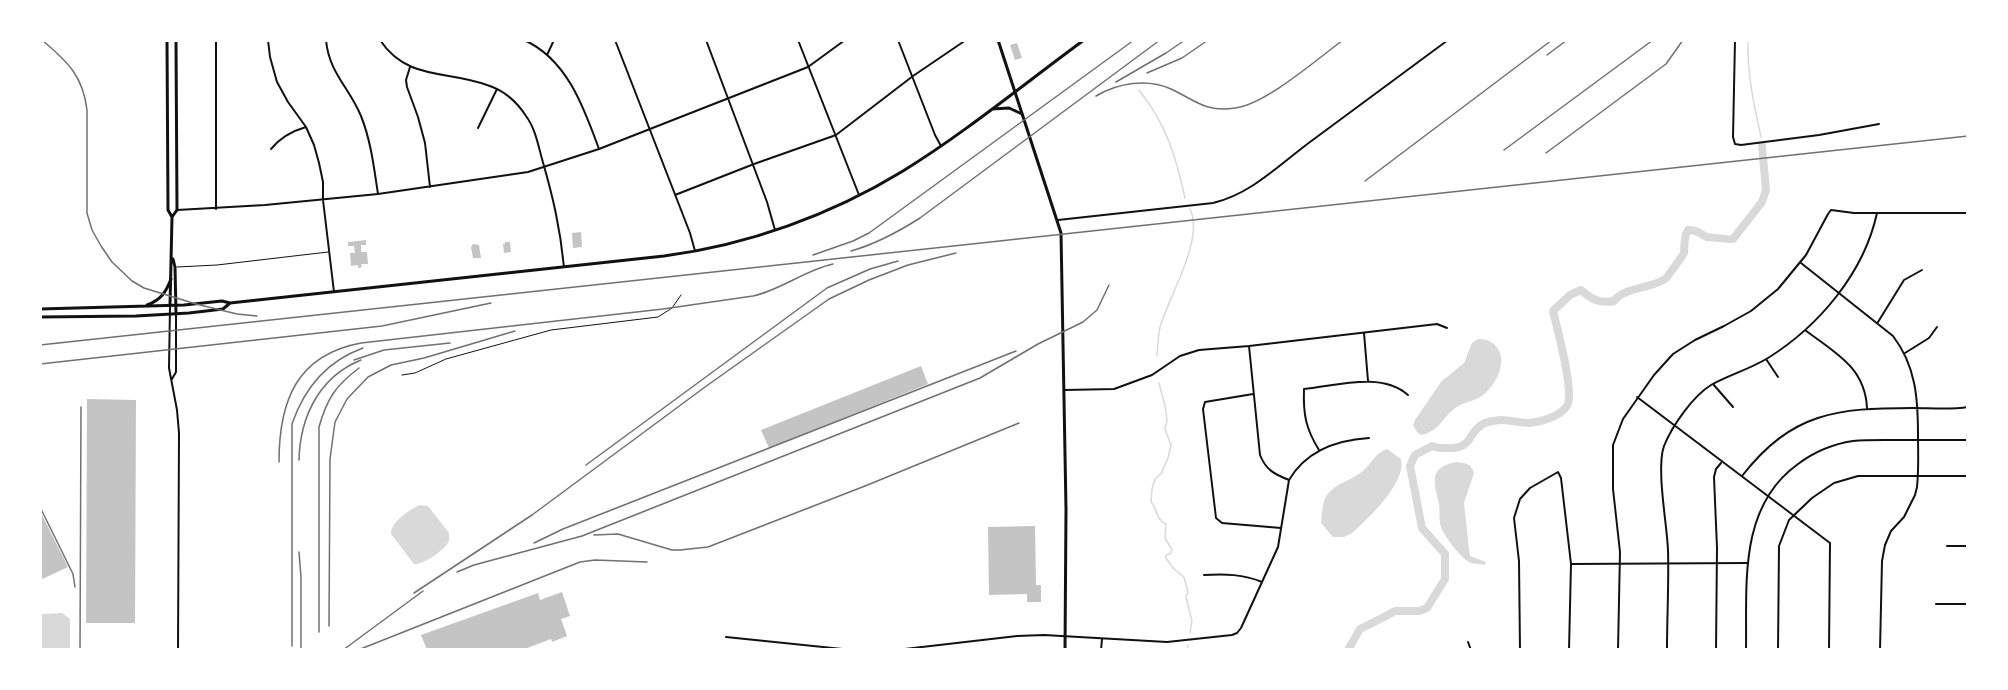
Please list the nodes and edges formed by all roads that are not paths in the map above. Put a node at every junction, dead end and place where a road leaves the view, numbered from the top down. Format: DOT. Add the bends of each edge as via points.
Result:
graph roads {
  1 [pos="167,40"];
  2 [pos="176,40"];
  3 [pos="216,40"];
  4 [pos="268,40"];
  5 [pos="326,40"];
  6 [pos="380,40"];
  7 [pos="524,40"];
  8 [pos="554,40"];
  9 [pos="615,40"];
  10 [pos="706,40"];
  11 [pos="798,40"];
  12 [pos="845,40"];
  13 [pos="898,40"];
  14 [pos="966,40"];
  15 [pos="998,40"];
  16 [pos="1084,40"];
  17 [pos="1448,40"];
  18 [pos="1735,40"];
  19 [pos="547,55"];
  20 [pos="410,67"];
  21 [pos="808,67"];
  22 [pos="913,76"];
  23 [pos="497,89"];
  24 [pos="1015,91"];
  25 [pos="728,98"];
  26 [pos="991,109"];
  27 [pos="1022,114"];
  28 [pos="1879,124"];
  29 [pos="306,127"];
  30 [pos="478,128"];
  31 [pos="649,129"];
  32 [pos="836,135"];
  33 [pos="941,146"];
  34 [pos="599,148"];
  35 [pos="271,149"];
  36 [pos="168,162"];
  37 [pos="176,163"];
  38 [pos="754,164"];
  39 [pos="544,167"];
  40 [pos="430,187"];
  41 [pos="378,194"];
  42 [pos="675,195"];
  43 [pos="859,195"];
  44 [pos="323,200"];
  45 [pos="216,209"];
  46 [pos="177,210"];
  47 [pos="1878,213"];
  48 [pos="1968,213"];
  49 [pos="172,217"];
  50 [pos="1058,220"];
  51 [pos="775,230"];
  52 [pos="696,251"];
  53 [pos="329,252"];
  54 [pos="172,256"];
  55 [pos="1801,263"];
  56 [pos="175,267"];
  57 [pos="564,267"];
  58 [pos="1922,270"];
  59 [pos="171,279"];
  60 [pos="334,292"];
  61 [pos="1839,292"];
  62 [pos="681,295"];
  63 [pos="230,303"];
  64 [pos="173,305"];
  65 [pos="143,306"];
  66 [pos="40,309"];
  67 [pos="176,314"];
  68 [pos="170,315"];
  69 [pos="40,317"];
  70 [pos="1878,323"];
  71 [pos="1937,327"];
  72 [pos="1447,328"];
  73 [pos="1805,330"];
  74 [pos="1364,333"];
  75 [pos="1249,346"];
  76 [pos="1904,353"];
  77 [pos="1766,359"];
  78 [pos="402,375"];
  79 [pos="1778,377"];
  80 [pos="172,379"];
  81 [pos="1368,381"];
  82 [pos="1713,384"];
  83 [pos="1064,390"];
  84 [pos="1253,394"];
  85 [pos="1407,394"];
  86 [pos="1636,398"];
  87 [pos="1968,406"];
  88 [pos="1733,407"];
  89 [pos="1867,408"];
  90 [pos="1918,408"];
  91 [pos="1675,426"];
  92 [pos="1369,438"];
  93 [pos="1918,440"];
  94 [pos="1968,440"];
  95 [pos="1319,450"];
  96 [pos="1722,461"];
  97 [pos="1918,475"];
  98 [pos="1742,476"];
  99 [pos="1968,476"];
  100 [pos="1289,480"];
  101 [pos="1768,495"];
  102 [pos="1794,515"];
  103 [pos="1281,528"];
  104 [pos="1947,546"];
  105 [pos="1968,546"];
  106 [pos="1717,562"];
  107 [pos="1747,563"];
  108 [pos="1571,564"];
  109 [pos="1620,564"];
  110 [pos="1668,564"];
  111 [pos="1204,575"];
  112 [pos="1262,582"];
  113 [pos="1936,604"];
  114 [pos="1968,604"];
  115 [pos="726,637"];
  116 [pos="1066,637"];
  117 [pos="1102,639"];
  118 [pos="1468,642"];
  119 [pos="178,650"];
  120 [pos="852,650"];
  121 [pos="896,650"];
  122 [pos="1065,650"];
  123 [pos="1101,650"];
  124 [pos="1471,650"];
  125 [pos="1520,650"];
  126 [pos="1569,650"];
  127 [pos="1618,650"];
  128 [pos="1667,650"];
  129 [pos="1716,650"];
  130 [pos="1746,650"];
  131 [pos="1778,650"];
  132 [pos="1828,650"];
  133 [pos="1880,650"];
  1 -- 36 [label="main road"];
  2 -- 37 [label="main road"];
  3 -- 45 [label="street"];
  4 -- 29 [label="street" via="277,82"];
  5 -- 41 [label="street" via="331,65 362,120"];
  6 -- 20 [label="street" via="392,55"];
  7 -- 19 [label="street"];
  8 -- 19 [label="street"];
  9 -- 31 [label="street"];
  10 -- 25 [label="street"];
  11 -- 21 [label="street"];
  12 -- 21 [label="street"];
  13 -- 22 [label="street"];
  14 -- 22 [label="street"];
  15 -- 24 [label="main road"];
  16 -- 24 [label="main road"];
  17 -- 50 [label="street" via="1248,189 1229,199"];
  18 -- 28 [label="street" via="1736,144"];
  19 -- 34 [label="street" via="575,91"];
  20 -- 23 [label="street"];
  20 -- 40 [label="street" via="406,87 425,142"];
  21 -- 25 [label="street"];
  21 -- 32 [label="street"];
  22 -- 32 [label="street"];
  22 -- 33 [label="street"];
  23 -- 30 [label="street"];
  23 -- 39 [label="street" via="527,117"];
  24 -- 26 [label="main road"];
  24 -- 27 [label="main road"];
  25 -- 31 [label="street"];
  25 -- 38 [label="street"];
  26 -- 27 [label="main road" via="1009,108"];
  26 -- 33 [label="main road"];
  27 -- 50 [label="main road"];
  29 -- 35 [label="street" via="277,141"];
  29 -- 44 [label="street" via="319,163"];
  31 -- 34 [label="street"];
  31 -- 42 [label="street"];
  32 -- 38 [label="street"];
  32 -- 43 [label="street"];
  33 -- 43 [label="main road"];
  34 -- 39 [label="street"];
  36 -- 37 [label="main road"];
  36 -- 49 [label="main road" via="168,210"];
  37 -- 46 [label="main road"];
  38 -- 42 [label="street"];
  38 -- 51 [label="street"];
  39 -- 40 [label="street" via="512,176"];
  39 -- 57 [label="street" via="556,210"];
  40 -- 41 [label="street"];
  41 -- 44 [label="street"];
  42 -- 52 [label="street"];
  43 -- 51 [label="main road"];
  44 -- 45 [label="street"];
  44 -- 53 [label="street"];
  45 -- 46 [label="street"];
  46 -- 49 [label="main road"];
  47 -- 48 [label="street"];
  47 -- 55 [label="street" via="1832,210"];
  47 -- 61 [label="street" via="1864,251"];
  49 -- 54 [label="main road"];
  50 -- 83 [label="main road"];
  51 -- 52 [label="main road"];
  52 -- 57 [label="main road"];
  53 -- 56 [label="lane"];
  53 -- 60 [label="street"];
  54 -- 56 [label="main road"];
  54 -- 59 [label="main road"];
  55 -- 61 [label="street"];
  55 -- 86 [label="street" via="1761,304 1673,354"];
  56 -- 64 [label="main road"];
  57 -- 60 [label="main road"];
  58 -- 70 [label="street" via="1904,280"];
  59 -- 64 [label="main road"];
  59 -- 65 [label="main road" via="157,301"];
  60 -- 63 [label="main road"];
  61 -- 70 [label="street"];
  61 -- 73 [label="street"];
  62 -- 78 [label="lane" via="672,308 658,317 551,330"];
  63 -- 64 [label="main road"];
  63 -- 67 [label="main road" via="223,309"];
  64 -- 65 [label="main road"];
  64 -- 67 [label="main road"];
  64 -- 68 [label="street"];
  65 -- 66 [label="main road"];
  67 -- 68 [label="main road"];
  67 -- 80 [label="street" via="176,372"];
  68 -- 69 [label="main road"];
  68 -- 80 [label="street"];
  70 -- 76 [label="street"];
  71 -- 76 [label="street" via="1929,338"];
  72 -- 74 [label="street" via="1437,324"];
  73 -- 77 [label="street"];
  73 -- 89 [label="street" via="1854,369 1863,385"];
  74 -- 75 [label="street"];
  74 -- 81 [label="street"];
  75 -- 83 [label="street" via="1199,350 1152,375 1114,389"];
  75 -- 84 [label="street"];
  76 -- 90 [label="street" via="1914,376"];
  77 -- 79 [label="street"];
  77 -- 82 [label="street"];
  80 -- 119 [label="street" via="179,434"];
  81 -- 85 [label="street" via="1390,383"];
  81 -- 95 [label="street" via="1304,389 1308,432"];
  82 -- 88 [label="street"];
  82 -- 91 [label="street" via="1699,395"];
  83 -- 116 [label="main road"];
  84 -- 100 [label="street" via="1264,466"];
  84 -- 103 [label="street" via="1205,402 1203,408 1216,518 1222,524"];
  86 -- 91 [label="street"];
  86 -- 109 [label="street" via="1613,445"];
  87 -- 90 [label="street"];
  89 -- 90 [label="street"];
  89 -- 98 [label="street" via="1835,412 1795,428 1762,453"];
  90 -- 93 [label="street"];
  91 -- 96 [label="street"];
  91 -- 110 [label="street" via="1661,464"];
  92 -- 95 [label="street"];
  93 -- 94 [label="street"];
  93 -- 97 [label="street"];
  93 -- 101 [label="street" via="1854,441 1826,448 1793,467"];
  95 -- 100 [label="street" via="1301,462"];
  96 -- 98 [label="street"];
  96 -- 106 [label="street" via="1714,477"];
  97 -- 99 [label="street"];
  97 -- 102 [label="street" via="1846,478 1822,489"];
  97 -- 133 [label="street" via="1912,501 1885,545"];
  98 -- 101 [label="street"];
  100 -- 103 [label="street"];
  101 -- 102 [label="street"];
  101 -- 107 [label="street" via="1756,521"];
  102 -- 131 [label="street" via="1779,546"];
  102 -- 132 [label="street" via="1830,543"];
  103 -- 112 [label="street" via="1278,547"];
  104 -- 105 [label="street"];
  106 -- 107 [label="street"];
  106 -- 110 [label="street"];
  106 -- 129 [label="street"];
  107 -- 130 [label="street"];
  108 -- 109 [label="street"];
  108 -- 125 [label="street" via="1558,472 1530,488 1520,500 1514,518 1519,561"];
  108 -- 126 [label="street"];
  109 -- 110 [label="street"];
  109 -- 127 [label="street"];
  110 -- 128 [label="street"];
  111 -- 112 [label="street" via="1229,574"];
  112 -- 117 [label="street" via="1241,628 1232,635 1167,642"];
  113 -- 114 [label="street"];
  115 -- 120 [label="street"];
  116 -- 117 [label="street"];
  116 -- 121 [label="street" via="1017,636"];
  116 -- 122 [label="main road"];
  117 -- 123 [label="street"];
  118 -- 124 [label="street"];
}
